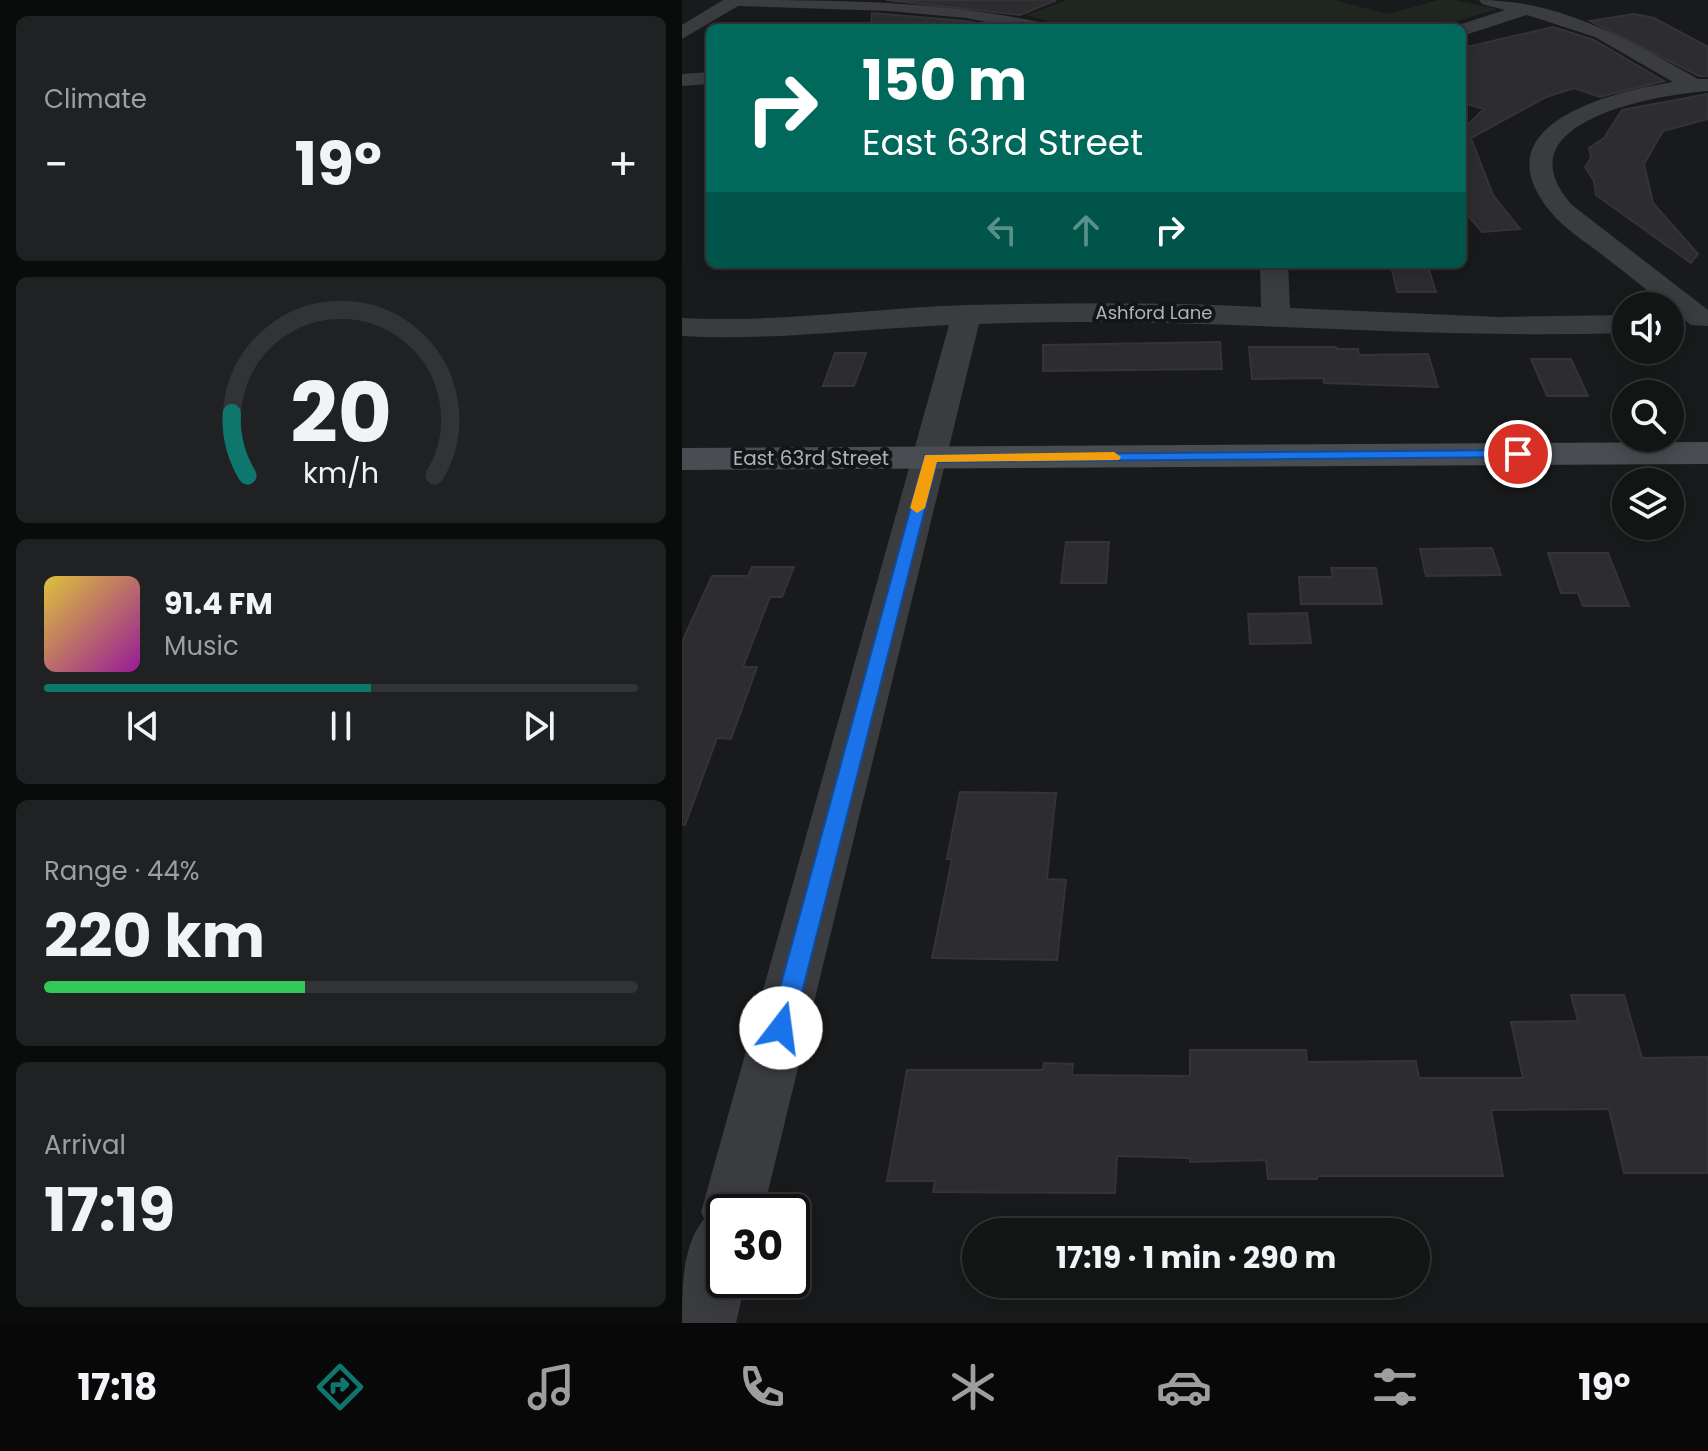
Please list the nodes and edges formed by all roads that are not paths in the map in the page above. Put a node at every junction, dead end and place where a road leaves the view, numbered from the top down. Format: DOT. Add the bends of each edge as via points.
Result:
graph roads {
  1 [pos="1488,0"];
  2 [pos="736,1"];
  3 [pos="1526,9"];
  4 [pos="1024,24"];
  5 [pos="1466,29"];
  6 [pos="682,33"];
  7 [pos="706,78"];
  8 [pos="682,80"];
  9 [pos="1700,85"];
  10 [pos="1274,268"];
  11 [pos="967,314"];
  12 [pos="1276,314"];
  13 [pos="1705,318"];
  14 [pos="1684,320"];
  15 [pos="1612,324"];
  16 [pos="682,327"];
  17 [pos="1708,453"];
  18 [pos="931,458"];
  19 [pos="682,459"];
  20 [pos="737,1194"];
  21 [pos="709,1298"];
  22 [pos="703,1323"];
  1 -- 3 [label="street"];
  2 -- 4 [label="street" via="927,7"];
  2 -- 6 [label="street"];
  3 -- 5 [label="street"];
  3 -- 9 [label="street" via="1609,36"];
  7 -- 8 [label="street"];
  9 -- 13 [label="street" via="1587,110 1549,139 1540,164 1549,192 1572,218"];
  10 -- 12 [label="street"];
  11 -- 12 [label="street, Ashford Lane"];
  11 -- 16 [label="street, Ashford Lane" via="767,328"];
  11 -- 18 [label="street"];
  12 -- 15 [label="street, Ashford Lane" via="1485,327"];
  13 -- 14 [label="street"];
  17 -- 18 [label="main road, East 63rd Street"];
  18 -- 19 [label="main road, East 63rd Street"];
  18 -- 20 [label="street"];
  21 -- 22 [label="street"];
}
